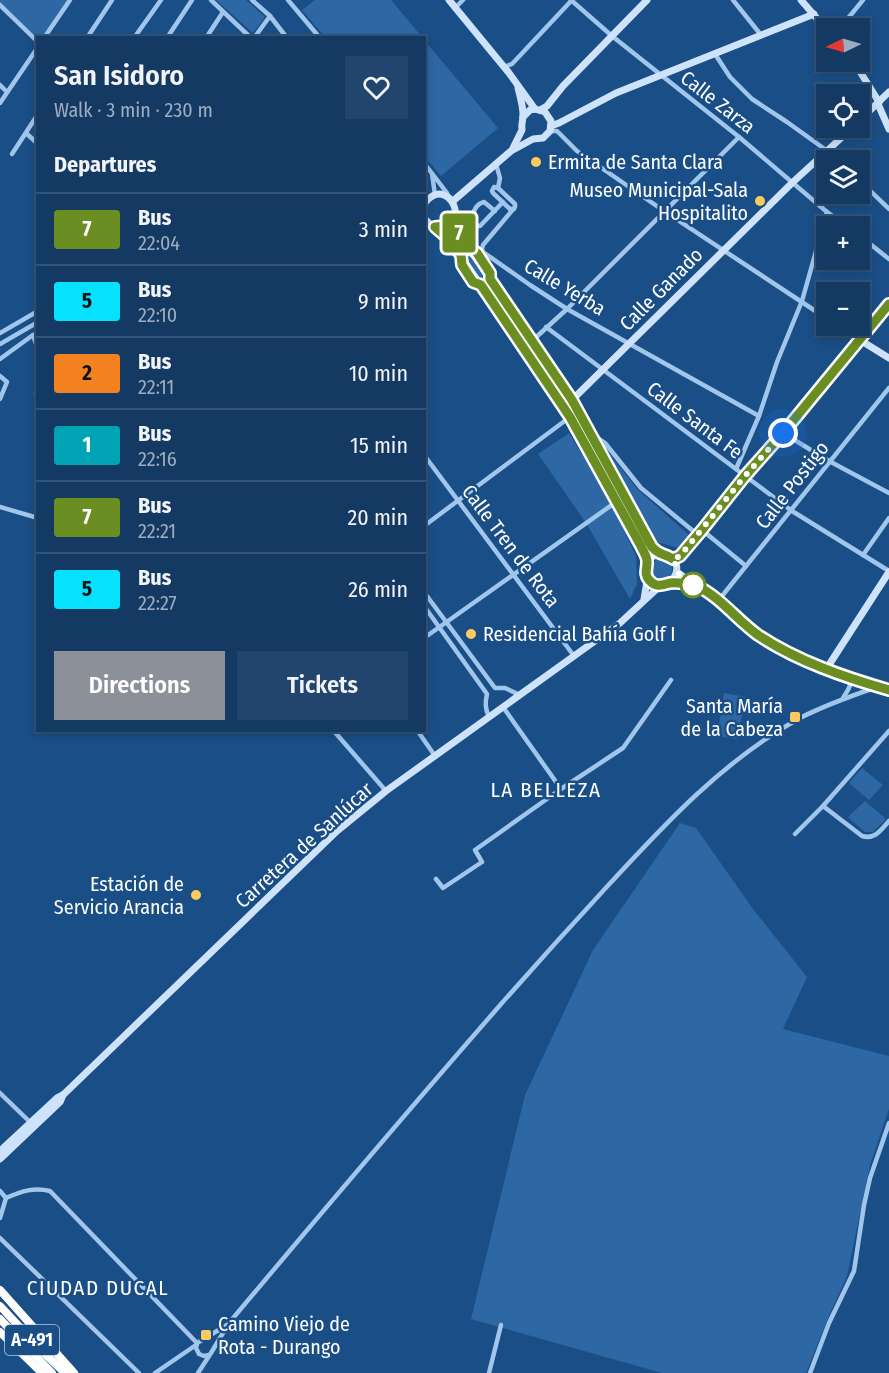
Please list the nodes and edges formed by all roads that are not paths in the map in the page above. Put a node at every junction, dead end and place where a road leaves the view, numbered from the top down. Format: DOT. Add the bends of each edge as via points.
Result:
graph roads {
  1 [pos="70,0"];
  2 [pos="112,0"];
  3 [pos="161,0"];
  4 [pos="192,0"];
  5 [pos="211,0"];
  6 [pos="252,0"];
  7 [pos="288,0"];
  8 [pos="449,0"];
  9 [pos="463,0"];
  10 [pos="571,0"];
  11 [pos="647,0"];
  12 [pos="733,0"];
  13 [pos="801,0"];
  14 [pos="863,0"];
  15 [pos="0,5"];
  16 [pos="455,8"];
  17 [pos="223,12"];
  18 [pos="814,14"];
  19 [pos="270,16"];
  20 [pos="817,18"];
  21 [pos="848,18"];
  22 [pos="762,35"];
  23 [pos="45,36"];
  24 [pos="88,36"];
  25 [pos="135,36"];
  26 [pos="168,36"];
  27 [pos="207,36"];
  28 [pos="251,36"];
  29 [pos="255,36"];
  30 [pos="285,36"];
  31 [pos="318,36"];
  32 [pos="612,36"];
  33 [pos="36,43"];
  34 [pos="36,48"];
  35 [pos="715,54"];
  36 [pos="504,67"];
  37 [pos="860,72"];
  38 [pos="661,75"];
  39 [pos="0,85"];
  40 [pos="517,85"];
  41 [pos="7,92"];
  42 [pos="889,92"];
  43 [pos="0,103"];
  44 [pos="879,103"];
  45 [pos="538,110"];
  46 [pos="870,111"];
  47 [pos="36,117"];
  48 [pos="523,117"];
  49 [pos="551,128"];
  50 [pos="889,129"];
  51 [pos="522,130"];
  52 [pos="26,133"];
  53 [pos="739,137"];
  54 [pos="840,138"];
  55 [pos="533,140"];
  56 [pos="36,142"];
  57 [pos="826,150"];
  58 [pos="511,151"];
  59 [pos="12,154"];
  60 [pos="816,160"];
  61 [pos="496,164"];
  62 [pos="426,165"];
  63 [pos="432,171"];
  64 [pos="793,182"];
  65 [pos="498,188"];
  66 [pos="870,191"];
  67 [pos="435,195"];
  68 [pos="451,199"];
  69 [pos="426,202"];
  70 [pos="503,202"];
  71 [pos="514,209"];
  72 [pos="889,209"];
  73 [pos="664,211"];
  74 [pos="495,212"];
  75 [pos="827,212"];
  76 [pos="832,216"];
  77 [pos="454,218"];
  78 [pos="426,220"];
  79 [pos="435,227"];
  80 [pos="870,244"];
  81 [pos="724,249"];
  82 [pos="889,259"];
  83 [pos="802,302"];
  84 [pos="889,304"];
  85 [pos="567,309"];
  86 [pos="816,311"];
  87 [pos="36,312"];
  88 [pos="36,323"];
  89 [pos="546,327"];
  90 [pos="0,333"];
  91 [pos="35,334"];
  92 [pos="854,336"];
  93 [pos="532,340"];
  94 [pos="860,340"];
  95 [pos="630,343"];
  96 [pos="0,344"];
  97 [pos="889,358"];
  98 [pos="0,359"];
  99 [pos="603,370"];
  100 [pos="0,376"];
  101 [pos="889,388"];
  102 [pos="0,399"];
  103 [pos="572,400"];
  104 [pos="759,416"];
  105 [pos="570,417"];
  106 [pos="591,433"];
  107 [pos="783,433"];
  108 [pos="426,458"];
  109 [pos="829,461"];
  110 [pos="736,469"];
  111 [pos="746,475"];
  112 [pos="889,493"];
  113 [pos="459,501"];
  114 [pos="616,502"];
  115 [pos="0,507"];
  116 [pos="792,511"];
  117 [pos="36,517"];
  118 [pos="889,518"];
  119 [pos="426,525"];
  120 [pos="700,533"];
  121 [pos="661,555"];
  122 [pos="863,555"];
  123 [pos="673,559"];
  124 [pos="647,563"];
  125 [pos="746,566"];
  126 [pos="677,572"];
  127 [pos="889,572"];
  128 [pos="514,574"];
  129 [pos="646,575"];
  130 [pos="670,583"];
  131 [pos="695,585"];
  132 [pos="660,586"];
  133 [pos="426,595"];
  134 [pos="644,599"];
  135 [pos="718,601"];
  136 [pos="426,609"];
  137 [pos="446,622"];
  138 [pos="439,627"];
  139 [pos="426,637"];
  140 [pos="574,656"];
  141 [pos="827,668"];
  142 [pos="845,675"];
  143 [pos="671,681"];
  144 [pos="877,687"];
  145 [pos="495,688"];
  146 [pos="850,688"];
  147 [pos="889,690"];
  148 [pos="858,693"];
  149 [pos="487,694"];
  150 [pos="520,695"];
  151 [pos="843,698"];
  152 [pos="503,707"];
  153 [pos="489,717"];
  154 [pos="889,731"];
  155 [pos="335,732"];
  156 [pos="418,732"];
  157 [pos="435,756"];
  158 [pos="561,789"];
  159 [pos="386,791"];
  160 [pos="823,806"];
  161 [pos="889,821"];
  162 [pos="795,834"];
  163 [pos="436,879"];
  164 [pos="0,1093"];
  165 [pos="63,1095"];
  166 [pos="31,1123"];
  167 [pos="889,1123"];
  168 [pos="1,1155"];
  169 [pos="0,1191"];
  170 [pos="6,1198"];
  171 [pos="0,1218"];
  172 [pos="0,1238"];
  173 [pos="0,1290"];
  174 [pos="0,1306"];
  175 [pos="0,1319"];
  176 [pos="229,1323"];
  177 [pos="501,1325"];
  178 [pos="0,1332"];
  179 [pos="205,1339"];
  180 [pos="213,1348"];
  181 [pos="198,1349"];
  182 [pos="209,1355"];
  183 [pos="198,1372"];
  184 [pos="42,1373"];
  185 [pos="52,1373"];
  186 [pos="65,1373"];
  187 [pos="74,1373"];
  188 [pos="139,1373"];
  189 [pos="154,1373"];
  190 [pos="489,1373"];
  191 [pos="810,1373"];
  1 -- 23 [label="street"];
  2 -- 24 [label="street"];
  3 -- 25 [label="street"];
  4 -- 26 [label="street"];
  5 -- 17 [label="street"];
  6 -- 19 [label="street"];
  7 -- 31 [label="street"];
  8 -- 16 [label="main road"];
  9 -- 16 [label="street"];
  10 -- 32 [label="street, Calle Zarza"];
  10 -- 36 [label="street" via="512,64"];
  11 -- 32 [label="main road"];
  12 -- 22 [label="street"];
  13 -- 18 [label="main road"];
  14 -- 21 [label="street"];
  15 -- 33 [label="street"];
  16 -- 36 [label="main road"];
  17 -- 27 [label="street"];
  17 -- 28 [label="street"];
  18 -- 20 [label="main road"];
  18 -- 22 [label="main road"];
  19 -- 29 [label="street"];
  19 -- 30 [label="street"];
  22 -- 35 [label="main road"];
  32 -- 38 [label="street, Calle Zarza"];
  32 -- 45 [label="main road" via="547,106"];
  34 -- 41 [label="street"];
  35 -- 38 [label="main road"];
  35 -- 57 [label="street" via="752,99"];
  36 -- 40 [label="main road"];
  37 -- 44 [label="main road"];
  38 -- 49 [label="main road" via="616,93"];
  38 -- 53 [label="street, Calle Zarza"];
  39 -- 41 [label="street"];
  40 -- 45 [label="main road"];
  40 -- 48 [label="main road"];
  41 -- 43 [label="street"];
  42 -- 44 [label="main road"];
  44 -- 46 [label="main road"];
  44 -- 50 [label="main road"];
  45 -- 48 [label="main road" via="530,110"];
  45 -- 49 [label="main road" via="549,116"];
  47 -- 52 [label="street"];
  48 -- 51 [label="main road"];
  49 -- 55 [label="main road" via="543,138"];
  49 -- 73 [label="street" via="577,151"];
  51 -- 55 [label="main road"];
  51 -- 58 [label="main road"];
  52 -- 56 [label="street"];
  52 -- 59 [label="street"];
  53 -- 64 [label="street, Calle Zarza"];
  53 -- 73 [label="street"];
  54 -- 57 [label="main road, Calle Ganado"];
  55 -- 58 [label="main road"];
  58 -- 61 [label="main road"];
  60 -- 64 [label="main road, Calle Ganado"];
  61 -- 65 [label="street"];
  61 -- 68 [label="main road"];
  62 -- 63 [label="street"];
  63 -- 67 [label="street"];
  63 -- 68 [label="street"];
  64 -- 75 [label="street, Calle Zarza"];
  64 -- 81 [label="main road, Calle Ganado"];
  65 -- 70 [label="street" via="494,187 493,194"];
  65 -- 71 [label="street" via="515,204"];
  66 -- 72 [label="street"];
  67 -- 68 [label="main road"];
  67 -- 69 [label="main road"];
  68 -- 77 [label="main road" via="456,210"];
  70 -- 71 [label="street"];
  70 -- 74 [label="street"];
  71 -- 85 [label="street, Calle Yerba" via="483,245 483,252"];
  73 -- 81 [label="street"];
  73 -- 85 [label="street"];
  74 -- 74 [label="street" via="483,202 473,213 473,220 480,226"];
  75 -- 76 [label="street, Calle Zarza"];
  75 -- 83 [label="street"];
  77 -- 79 [label="main road" via="446,226"];
  77 -- 93 [label="main road" via="460,235"];
  78 -- 79 [label="main road"];
  79 -- 105 [label="main road" via="450,240"];
  80 -- 82 [label="street"];
  81 -- 83 [label="street"];
  81 -- 95 [label="main road, Calle Ganado"];
  83 -- 86 [label="street"];
  83 -- 104 [label="street"];
  84 -- 94 [label="main road"];
  85 -- 89 [label="street"];
  85 -- 95 [label="street, Calle Yerba"];
  87 -- 90 [label="street"];
  88 -- 96 [label="street"];
  89 -- 93 [label="street"];
  89 -- 99 [label="street, Calle Santa Fe"];
  91 -- 98 [label="street"];
  92 -- 94 [label="street"];
  93 -- 103 [label="main road"];
  94 -- 97 [label="main road"];
  94 -- 107 [label="main road"];
  95 -- 99 [label="main road, Calle Ganado"];
  95 -- 104 [label="street, Calle Yerba"];
  99 -- 103 [label="main road, Calle Ganado"];
  99 -- 110 [label="street, Calle Santa Fe"];
  100 -- 102 [label="street" via="7,382"];
  101 -- 109 [label="street, Calle Postigo"];
  103 -- 106 [label="main road"];
  104 -- 110 [label="street"];
  105 -- 113 [label="street"];
  105 -- 114 [label="main road"];
  106 -- 120 [label="street" via="605,443 641,488"];
  106 -- 121 [label="main road" via="649,541"];
  107 -- 109 [label="street"];
  107 -- 111 [label="main road"];
  108 -- 113 [label="street, Calle Tren de Rota"];
  109 -- 112 [label="street"];
  109 -- 116 [label="street, Calle Postigo"];
  110 -- 111 [label="street, Calle Santa Fe"];
  111 -- 116 [label="street, Calle Santa Fe"];
  111 -- 120 [label="main road"];
  113 -- 119 [label="street"];
  113 -- 128 [label="street, Calle Tren de Rota"];
  114 -- 124 [label="main road"];
  114 -- 128 [label="street"];
  115 -- 117 [label="street"];
  116 -- 122 [label="street, Calle Santa Fe"];
  116 -- 125 [label="street, Calle Postigo"];
  118 -- 122 [label="street"];
  120 -- 123 [label="main road"];
  120 -- 125 [label="street"];
  121 -- 123 [label="main road"];
  121 -- 124 [label="main road"];
  122 -- 127 [label="street, Calle Santa Fe"];
  123 -- 126 [label="main road"];
  124 -- 129 [label="main road"];
  125 -- 135 [label="street, Calle Postigo"];
  126 -- 130 [label="main road"];
  126 -- 131 [label="main road"];
  127 -- 141 [label="main road"];
  128 -- 137 [label="street"];
  128 -- 140 [label="street, Calle Tren de Rota"];
  129 -- 132 [label="main road"];
  129 -- 134 [label="main road"];
  130 -- 131 [label="main road"];
  130 -- 132 [label="main road"];
  131 -- 135 [label="main road"];
  132 -- 134 [label="main road, Carretera de Sanlúcar"];
  133 -- 137 [label="street"];
  134 -- 140 [label="main road, Carretera de Sanlúcar" via="620,623"];
  135 -- 141 [label="main road" via="771,644"];
  136 -- 138 [label="street"];
  137 -- 138 [label="street"];
  137 -- 145 [label="street"];
  138 -- 139 [label="street"];
  138 -- 149 [label="street"];
  140 -- 150 [label="main road, Carretera de Sanlúcar"];
  141 -- 142 [label="main road"];
  142 -- 144 [label="main road"];
  142 -- 146 [label="street"];
  143 -- 158 [label="street" via="623,748"];
  144 -- 147 [label="main road"];
  144 -- 148 [label="street"];
  145 -- 149 [label="street"];
  145 -- 150 [label="street"];
  146 -- 148 [label="street"];
  146 -- 151 [label="street"];
  148 -- 151 [label="street"];
  149 -- 153 [label="street"];
  150 -- 152 [label="main road, Carretera de Sanlúcar"];
  151 -- 176 [label="street" via="802,717 744,754 652,838 395,1125"];
  152 -- 153 [label="main road, Carretera de Sanlúcar"];
  152 -- 158 [label="street"];
  153 -- 157 [label="main road, Carretera de Sanlúcar"];
  154 -- 160 [label="street"];
  155 -- 159 [label="street"];
  156 -- 157 [label="street"];
  157 -- 159 [label="main road, Carretera de Sanlúcar"];
  158 -- 163 [label="street" via="475,850 482,862 443,888"];
  159 -- 165 [label="main road, Carretera de Sanlúcar" via="337,831"];
  160 -- 161 [label="street" via="862,836 872,837"];
  160 -- 162 [label="street"];
  164 -- 166 [label="street"];
  165 -- 166 [label="main road, Carretera de Sanlúcar"];
  165 -- 168 [label="main road, Carretera de Sanlúcar"];
  166 -- 168 [label="main road, Carretera de Sanlúcar"];
  167 -- 191 [label="street" via="870,1178 854,1271"];
  169 -- 170 [label="street"];
  170 -- 171 [label="street"];
  170 -- 181 [label="street" via="29,1189 50,1191"];
  172 -- 188 [label="street"];
  173 -- 187 [label="highway"];
  174 -- 186 [label="highway, A-491"];
  175 -- 185 [label="highway, A-491"];
  176 -- 179 [label="street"];
  176 -- 180 [label="street"];
  177 -- 190 [label="street"];
  178 -- 184 [label="highway"];
  179 -- 180 [label="street"];
  179 -- 181 [label="street"];
  180 -- 182 [label="street"];
  181 -- 182 [label="street"];
  181 -- 183 [label="street"];
  181 -- 189 [label="street"];
  182 -- 183 [label="street"];
}
